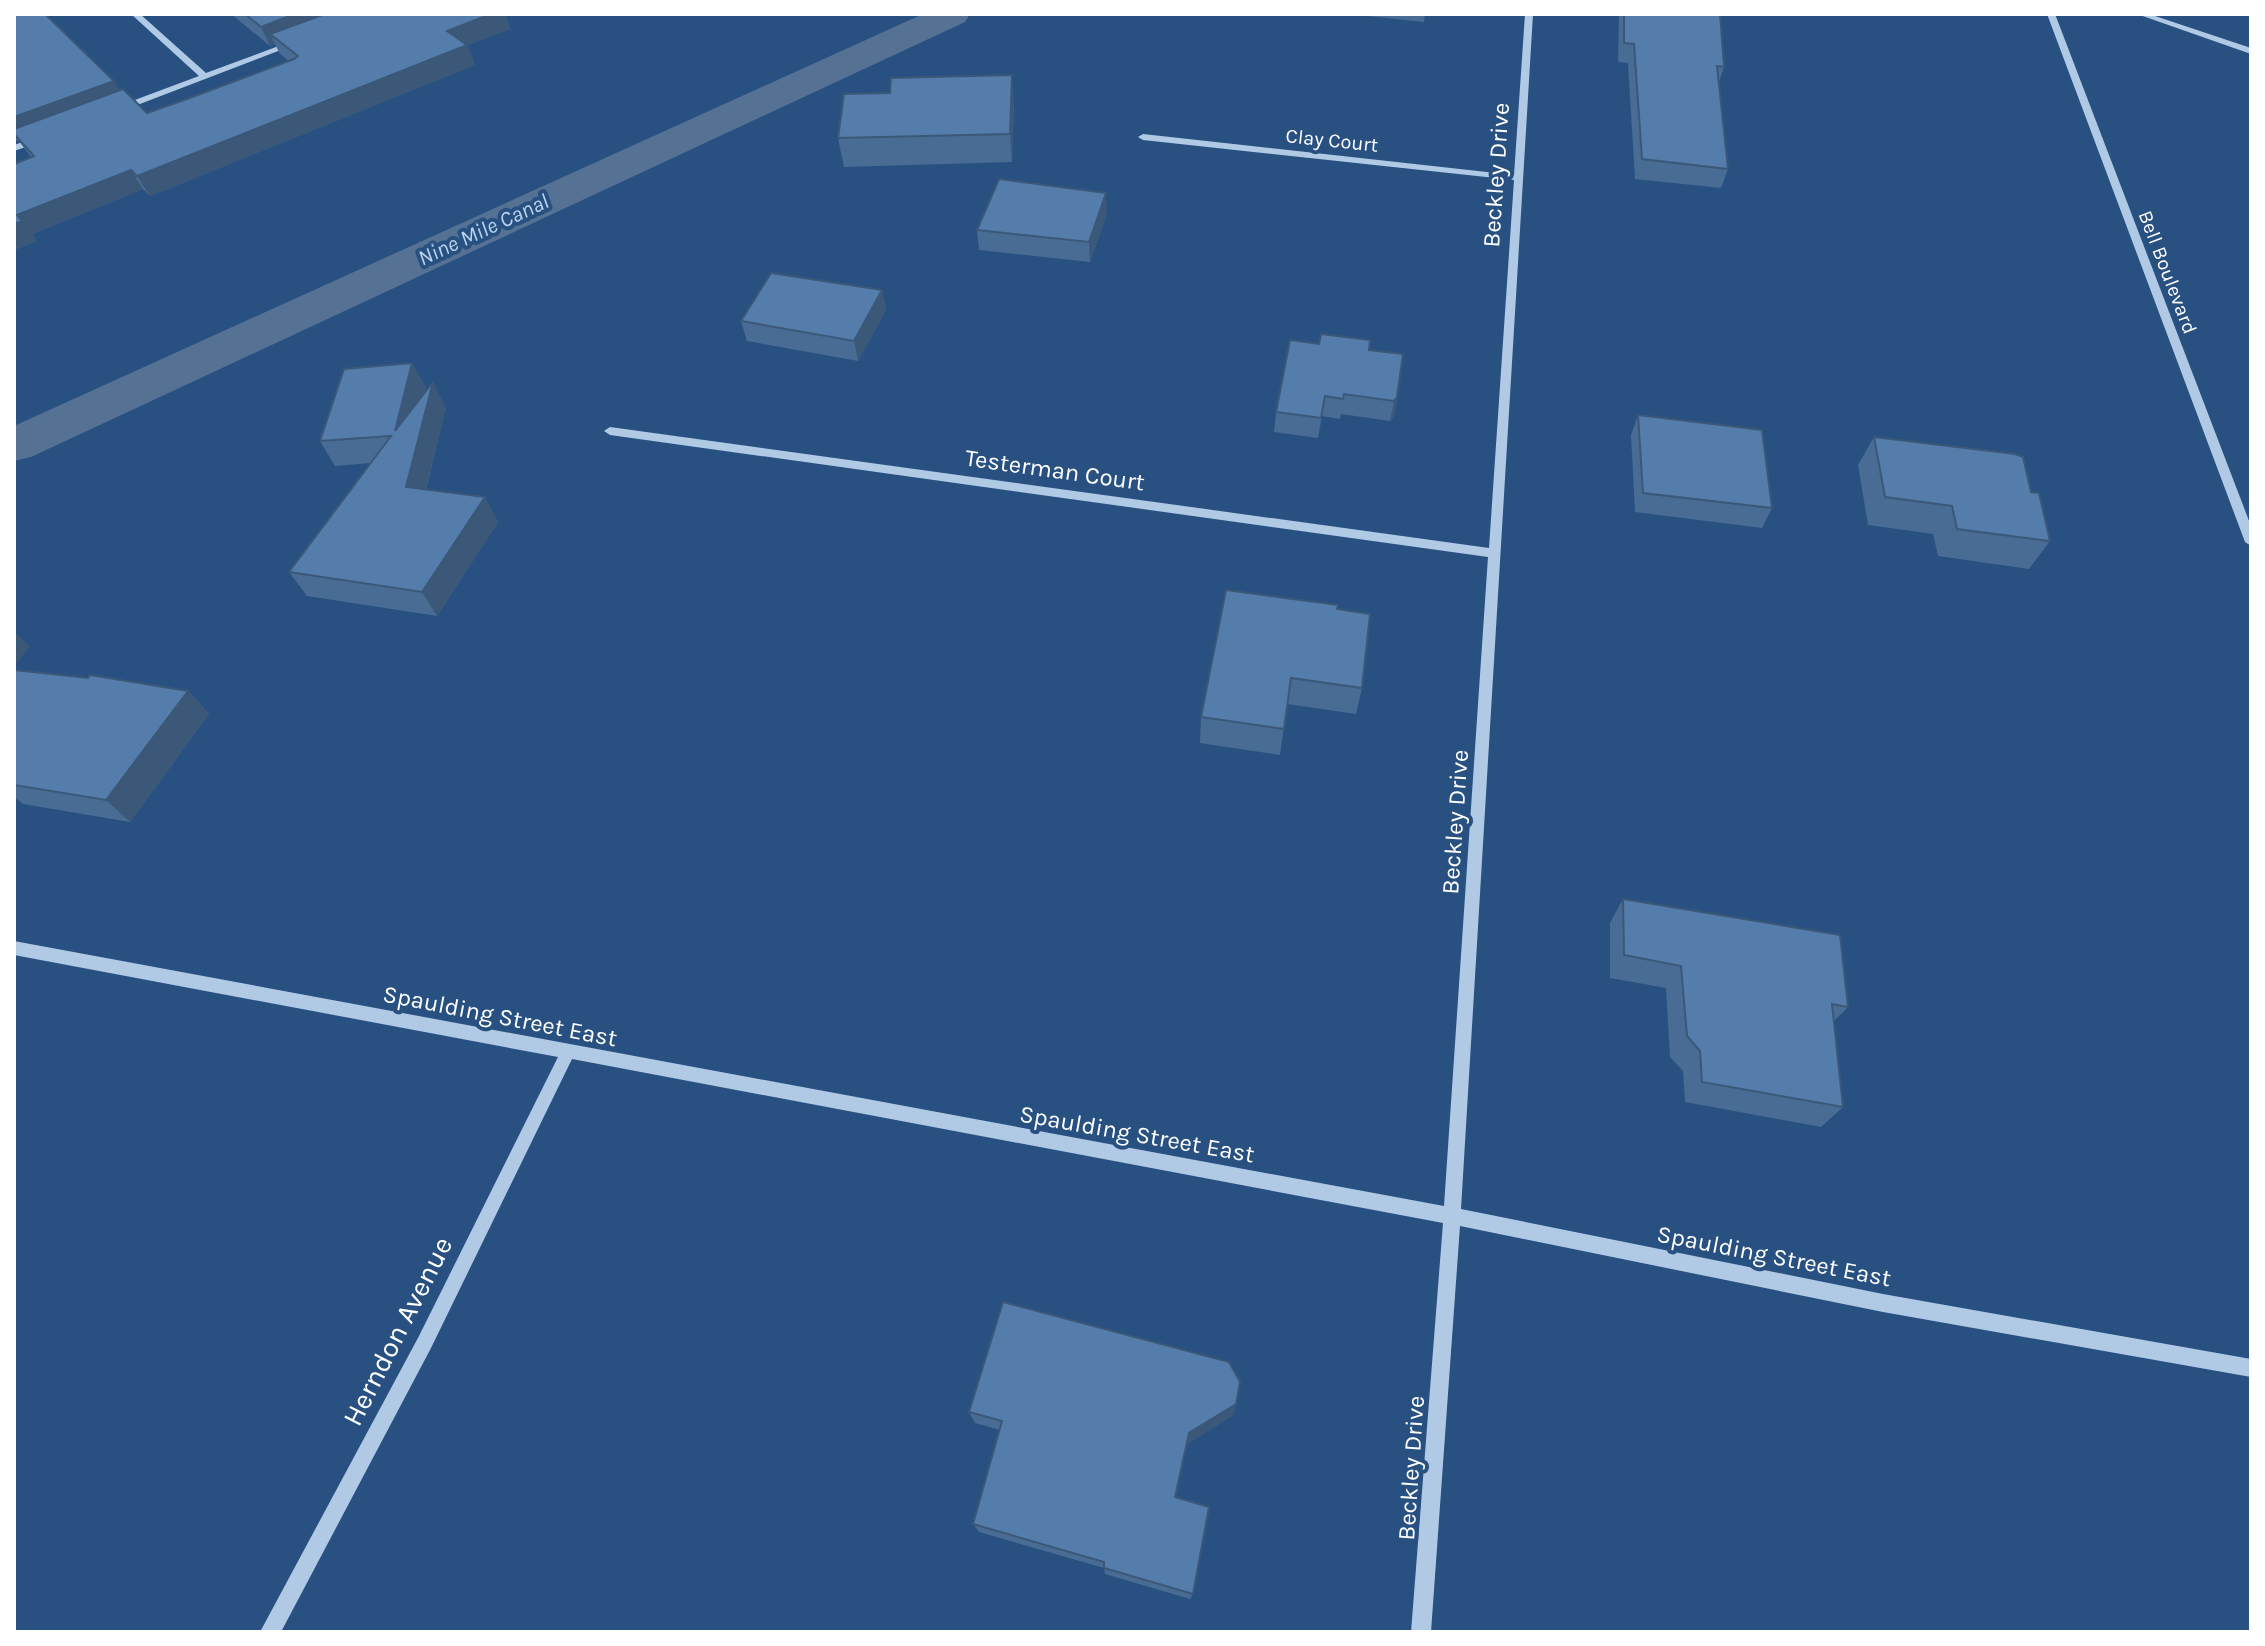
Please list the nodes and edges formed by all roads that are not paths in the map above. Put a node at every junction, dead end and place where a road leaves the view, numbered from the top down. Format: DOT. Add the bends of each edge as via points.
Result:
graph roads {
  1 [pos="135,14"];
  2 [pos="1529,14"];
  3 [pos="2051,14"];
  4 [pos="2141,14"];
  5 [pos="303,40"];
  6 [pos="2251,51"];
  7 [pos="205,77"];
  8 [pos="102,115"];
  9 [pos="43,137"];
  10 [pos="1143,137"];
  11 [pos="14,148"];
  12 [pos="1517,178"];
  13 [pos="610,431"];
  14 [pos="2251,542"];
  15 [pos="1493,553"];
  16 [pos="14,948"];
  17 [pos="567,1054"];
  18 [pos="1452,1216"];
  19 [pos="2251,1368"];
  20 [pos="270,1632"];
  21 [pos="1421,1632"];
  1 -- 7 [label="street"];
  2 -- 12 [label="street, Beckley Drive"];
  3 -- 14 [label="street, Bell Boulevard"];
  4 -- 6 [label="street"];
  5 -- 7 [label="street"];
  7 -- 8 [label="street"];
  9 -- 11 [label="street"];
  10 -- 12 [label="street, Clay Court"];
  12 -- 15 [label="street, Beckley Drive"];
  13 -- 15 [label="street, Testerman Court"];
  15 -- 18 [label="street, Beckley Drive"];
  16 -- 17 [label="street, Spaulding Street East"];
  17 -- 18 [label="street, Spaulding Street East"];
  17 -- 20 [label="street, Herndon Avenue" via="425,1342"];
  18 -- 19 [label="street, Spaulding Street East" via="1883,1303"];
  18 -- 21 [label="street, Beckley Drive"];
}
